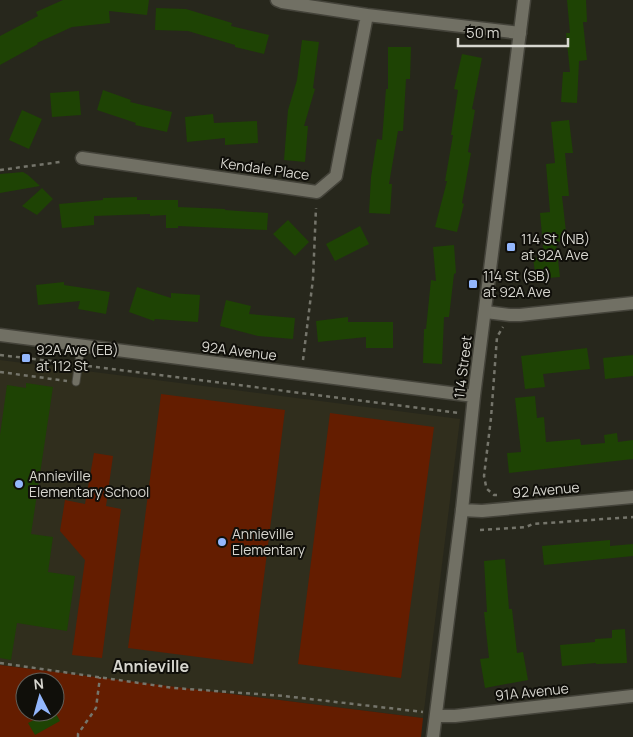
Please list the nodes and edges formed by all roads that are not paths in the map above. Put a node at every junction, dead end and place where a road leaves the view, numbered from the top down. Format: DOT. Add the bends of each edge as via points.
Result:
graph roads {
  1 [pos="276,0"];
  2 [pos="524,0"];
  3 [pos="367,15"];
  4 [pos="520,32"];
  5 [pos="82,158"];
  6 [pos="633,303"];
  7 [pos="486,312"];
  8 [pos="0,335"];
  9 [pos="82,346"];
  10 [pos="76,382"];
  11 [pos="474,396"];
  12 [pos="633,497"];
  13 [pos="462,510"];
  14 [pos="632,696"];
  15 [pos="430,714"];
  16 [pos="433,737"];
  1 -- 3 [label="street"];
  2 -- 4 [label="street, 114 Street"];
  3 -- 4 [label="street"];
  3 -- 5 [label="street, Kendale Place" via="336,176 317,192"];
  4 -- 7 [label="street, 114 Street"];
  6 -- 7 [label="street" via="520,315"];
  7 -- 11 [label="street, 114 Street"];
  8 -- 9 [label="street, 92A Avenue"];
  9 -- 10 [label="lane"];
  9 -- 11 [label="street, 92A Avenue"];
  11 -- 13 [label="street, 114 Street"];
  12 -- 13 [label="street, 92 Avenue" via="482,511"];
  13 -- 15 [label="street, 114 Street"];
  14 -- 15 [label="street, 91A Avenue" via="455,716"];
  15 -- 16 [label="street, 114 Street"];
}
